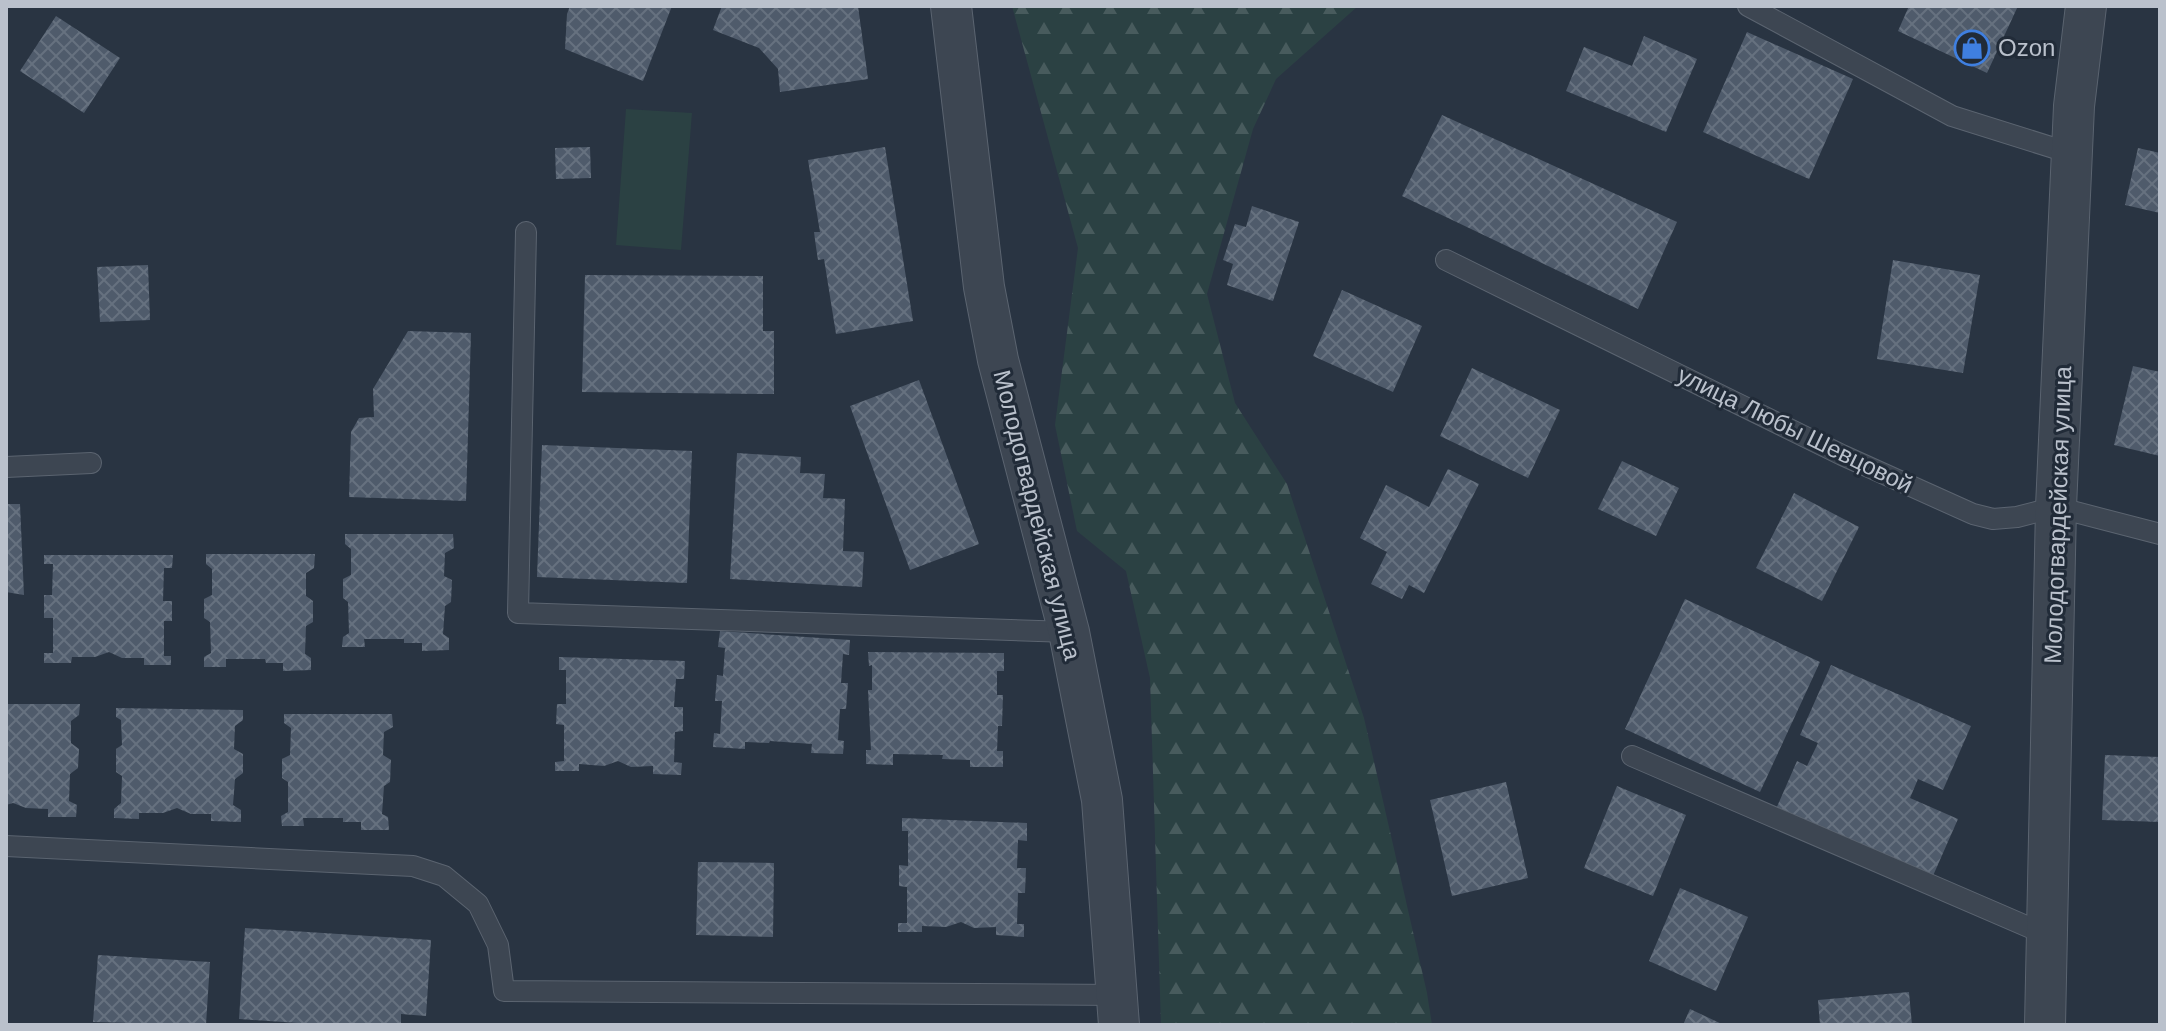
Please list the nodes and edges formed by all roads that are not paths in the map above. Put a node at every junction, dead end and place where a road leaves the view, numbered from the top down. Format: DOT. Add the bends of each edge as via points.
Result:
graph roads {
  1 [pos="951,6"];
  2 [pos="1748,6"];
  3 [pos="2086,6"];
  4 [pos="2073,154"];
  5 [pos="526,232"];
  6 [pos="1446,260"];
  7 [pos="91,463"];
  8 [pos="6,467"];
  9 [pos="2056,507"];
  10 [pos="2160,534"];
  11 [pos="1069,632"];
  12 [pos="1632,756"];
  13 [pos="6,846"];
  14 [pos="2047,935"];
  15 [pos="1119,1010"];
  16 [pos="2045,1025"];
  1 -- 11 [label="street, Молодогвардейская улица" via="984,287"];
  2 -- 4 [label="lane" via="1952,116"];
  3 -- 4 [label="street, Молодогвардейская улица"];
  4 -- 9 [label="street, Молодогвардейская улица"];
  5 -- 11 [label="lane" via="518,613"];
  6 -- 9 [label="lane, улица Любы Шевцовой" via="1973,514 2005,518"];
  7 -- 8 [label="lane"];
  9 -- 10 [label="lane, улица Любы Шевцовой"];
  9 -- 14 [label="street, Молодогвардейская улица"];
  11 -- 15 [label="street, Молодогвардейская улица" via="1102,800"];
  12 -- 14 [label="lane"];
  13 -- 15 [label="lane" via="413,866 444,876 478,904 498,945 504,991"];
  14 -- 16 [label="street, Молодогвардейская улица"];
}
